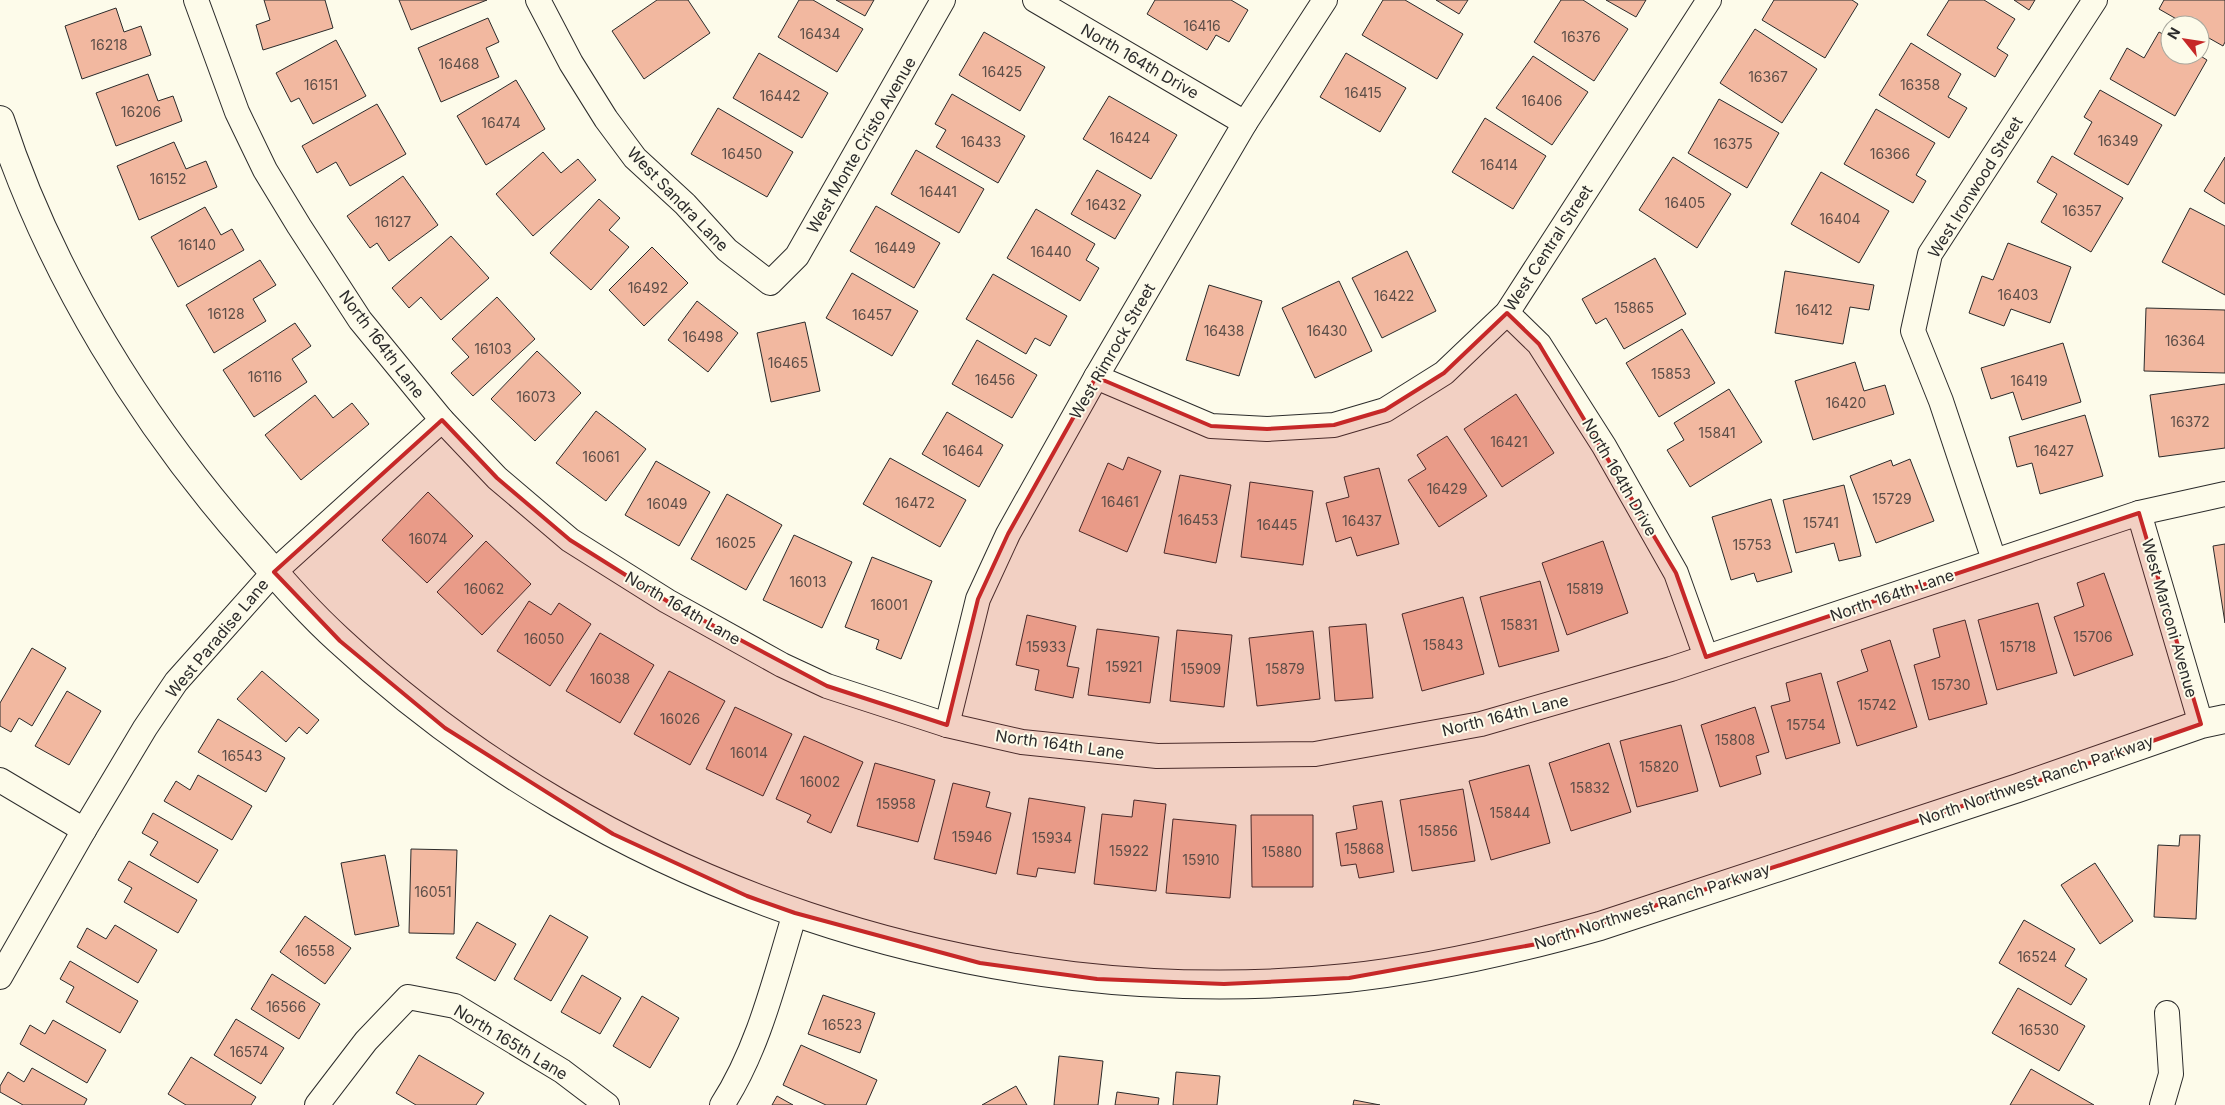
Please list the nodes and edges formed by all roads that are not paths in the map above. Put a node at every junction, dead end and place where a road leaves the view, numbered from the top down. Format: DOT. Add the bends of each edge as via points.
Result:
graph roads {
  1 [pos="196,0"];
  2 [pos="538,0"];
  3 [pos="943,0"];
  4 [pos="1035,0"];
  5 [pos="1325,0"];
  6 [pos="1709,0"];
  7 [pos="2095,0"];
  8 [pos="0,120"];
  9 [pos="1245,123"];
  10 [pos="770,283"];
  11 [pos="1507,313"];
  12 [pos="1096,377"];
  13 [pos="442,420"];
  14 [pos="2225,494"];
  15 [pos="2139,513"];
  16 [pos="1994,560"];
  17 [pos="274,572"];
  18 [pos="1706,658"];
  19 [pos="2213,721"];
  20 [pos="947,724"];
  21 [pos="0,780"];
  22 [pos="84,830"];
  23 [pos="795,913"];
  24 [pos="0,977"];
  25 [pos="2167,1013"];
  26 [pos="317,1105"];
  27 [pos="607,1105"];
  28 [pos="722,1105"];
  29 [pos="2162,1105"];
  1 -- 13 [label="street, North 164th Lane" via="237,112 265,170 360,320"];
  2 -- 10 [label="street, West Sandra Lane" via="576,71 635,158 727,250"];
  3 -- 10 [label="street, West Monte Cristo Avenue" via="797,256"];
  4 -- 9 [label="street, North 164th Drive"];
  5 -- 9 [label="street, West Rimrock Street"];
  6 -- 11 [label="street, West Central Street"];
  7 -- 16 [label="street, West Ironwood Street" via="1930,254 1913,331"];
  8 -- 17 [label="main road, North Northwest Ranch Parkway" via="43,230 103,344 176,456"];
  9 -- 12 [label="street, West Rimrock Street"];
  11 -- 12 [label="street, West Central Street" via="1444,373 1385,410 1334,425 1267,429 1210,426"];
  11 -- 18 [label="street, North 164th Drive" via="1539,344 1604,446 1676,573"];
  12 -- 20 [label="street, West Rimrock Street" via="1008,534 978,599"];
  13 -- 17 [label="street, West Paradise Lane"];
  13 -- 20 [label="street, North 164th Lane" via="497,478 570,540 667,601 782,665 827,686"];
  14 -- 15 [label="street, North 164th Lane"];
  15 -- 16 [label="street, North 164th Lane"];
  15 -- 19 [label="street, West Marconi Avenue"];
  16 -- 18 [label="street, North 164th Lane"];
  17 -- 22 [label="street, West Paradise Lane" via="176,682"];
  17 -- 23 [label="main road, North Northwest Ranch Parkway" via="347,647 445,728 499,765 612,834 747,896"];
  18 -- 20 [label="street, North 164th Lane" via="1481,724 1315,754 1157,756 1022,742"];
  19 -- 23 [label="main road, North Northwest Ranch Parkway" via="1600,926 1475,957 1349,978 1224,984 1098,979 980,963 912,948"];
  21 -- 22 [label="street"];
  22 -- 24 [label="street, West Paradise Lane"];
  23 -- 28 [label="street" via="763,1019"];
  25 -- 29 [label="street" via="2171,1074"];
  26 -- 27 [label="street, North 165th Lane" via="366,1041 408,997 454,1006 562,1071"];
}
